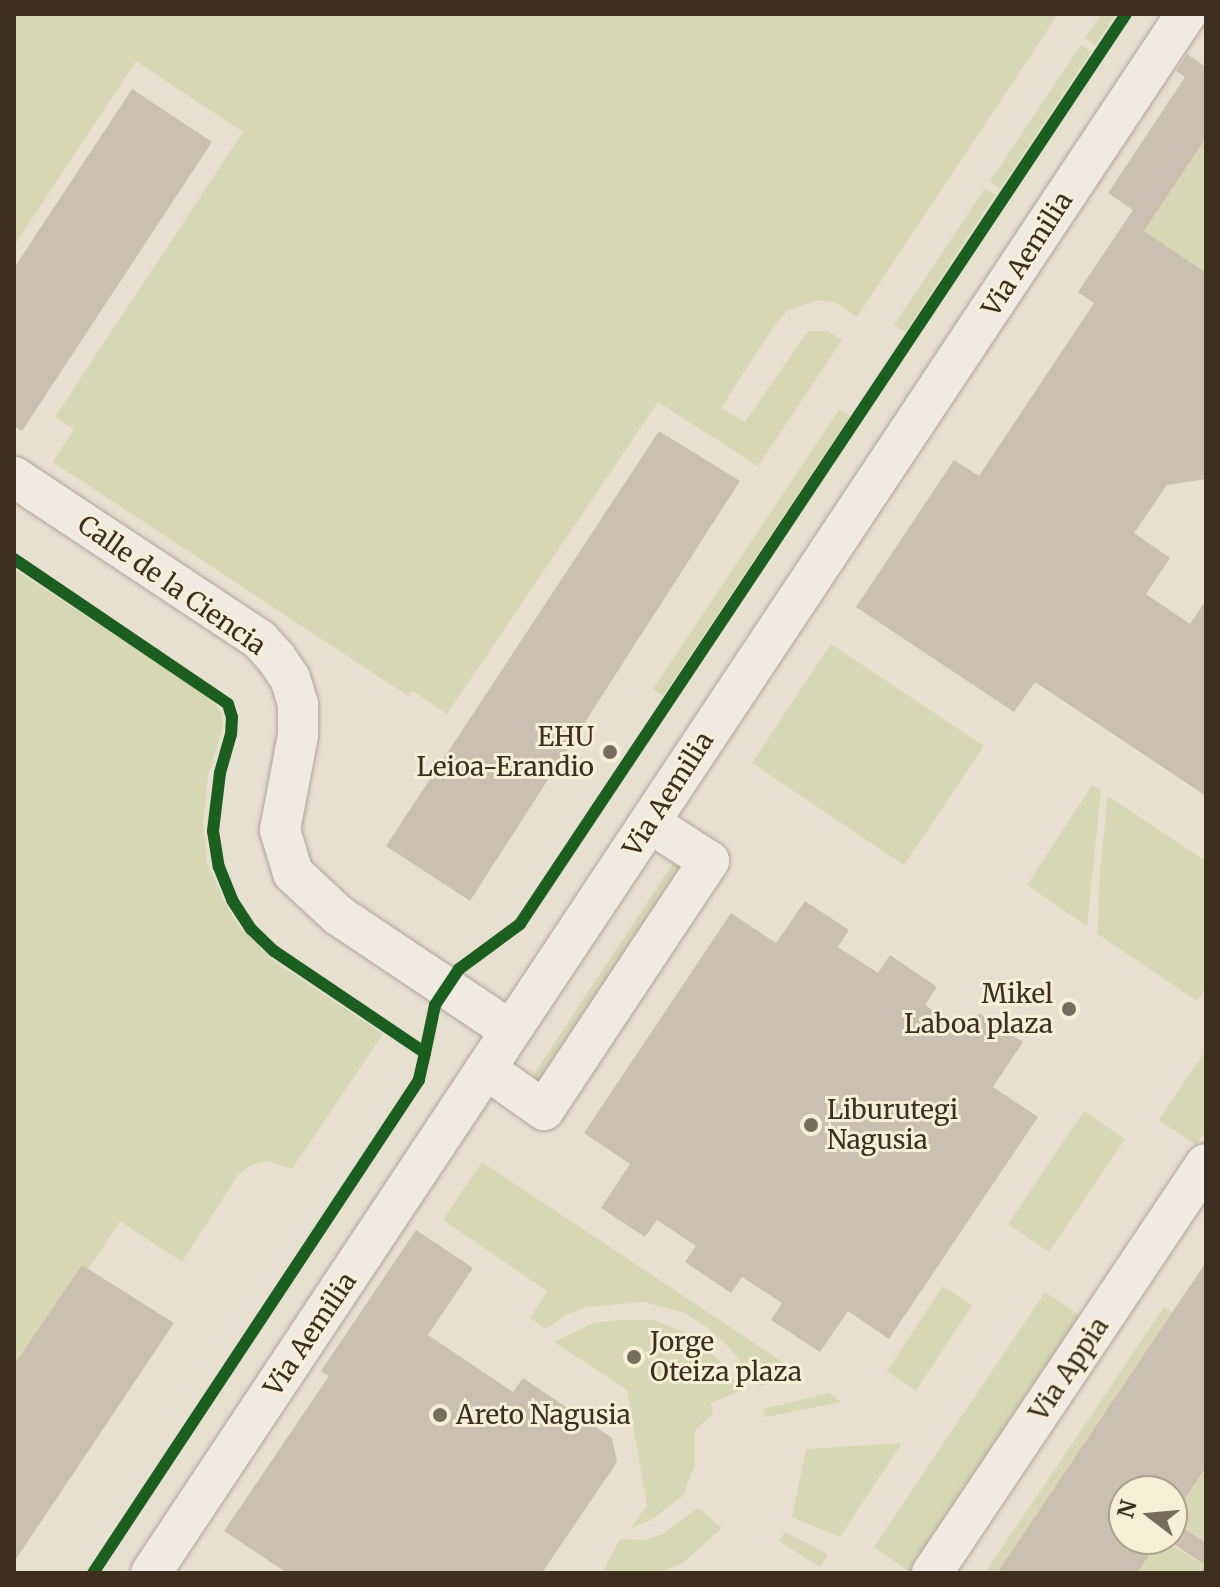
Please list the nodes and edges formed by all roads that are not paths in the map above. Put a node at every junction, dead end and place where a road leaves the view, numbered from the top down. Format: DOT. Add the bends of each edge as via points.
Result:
graph roads {
  1 [pos="1186,14"];
  2 [pos="14,477"];
  3 [pos="650,823"];
  4 [pos="511,1031"];
  5 [pos="486,1069"];
  6 [pos="1206,1164"];
  7 [pos="151,1573"];
  8 [pos="932,1573"];
  1 -- 3 [label="street, Via Aemilia"];
  2 -- 4 [label="street, Calle de la Ciencia" via="260,640 290,678 298,704 298,735 280,830 293,873 338,915"];
  3 -- 4 [label="street, Via Aemilia"];
  3 -- 5 [label="street" via="709,861 544,1110"];
  4 -- 5 [label="street, Via Aemilia"];
  5 -- 7 [label="street, Via Aemilia"];
  6 -- 8 [label="street, Via Appia"];
}
